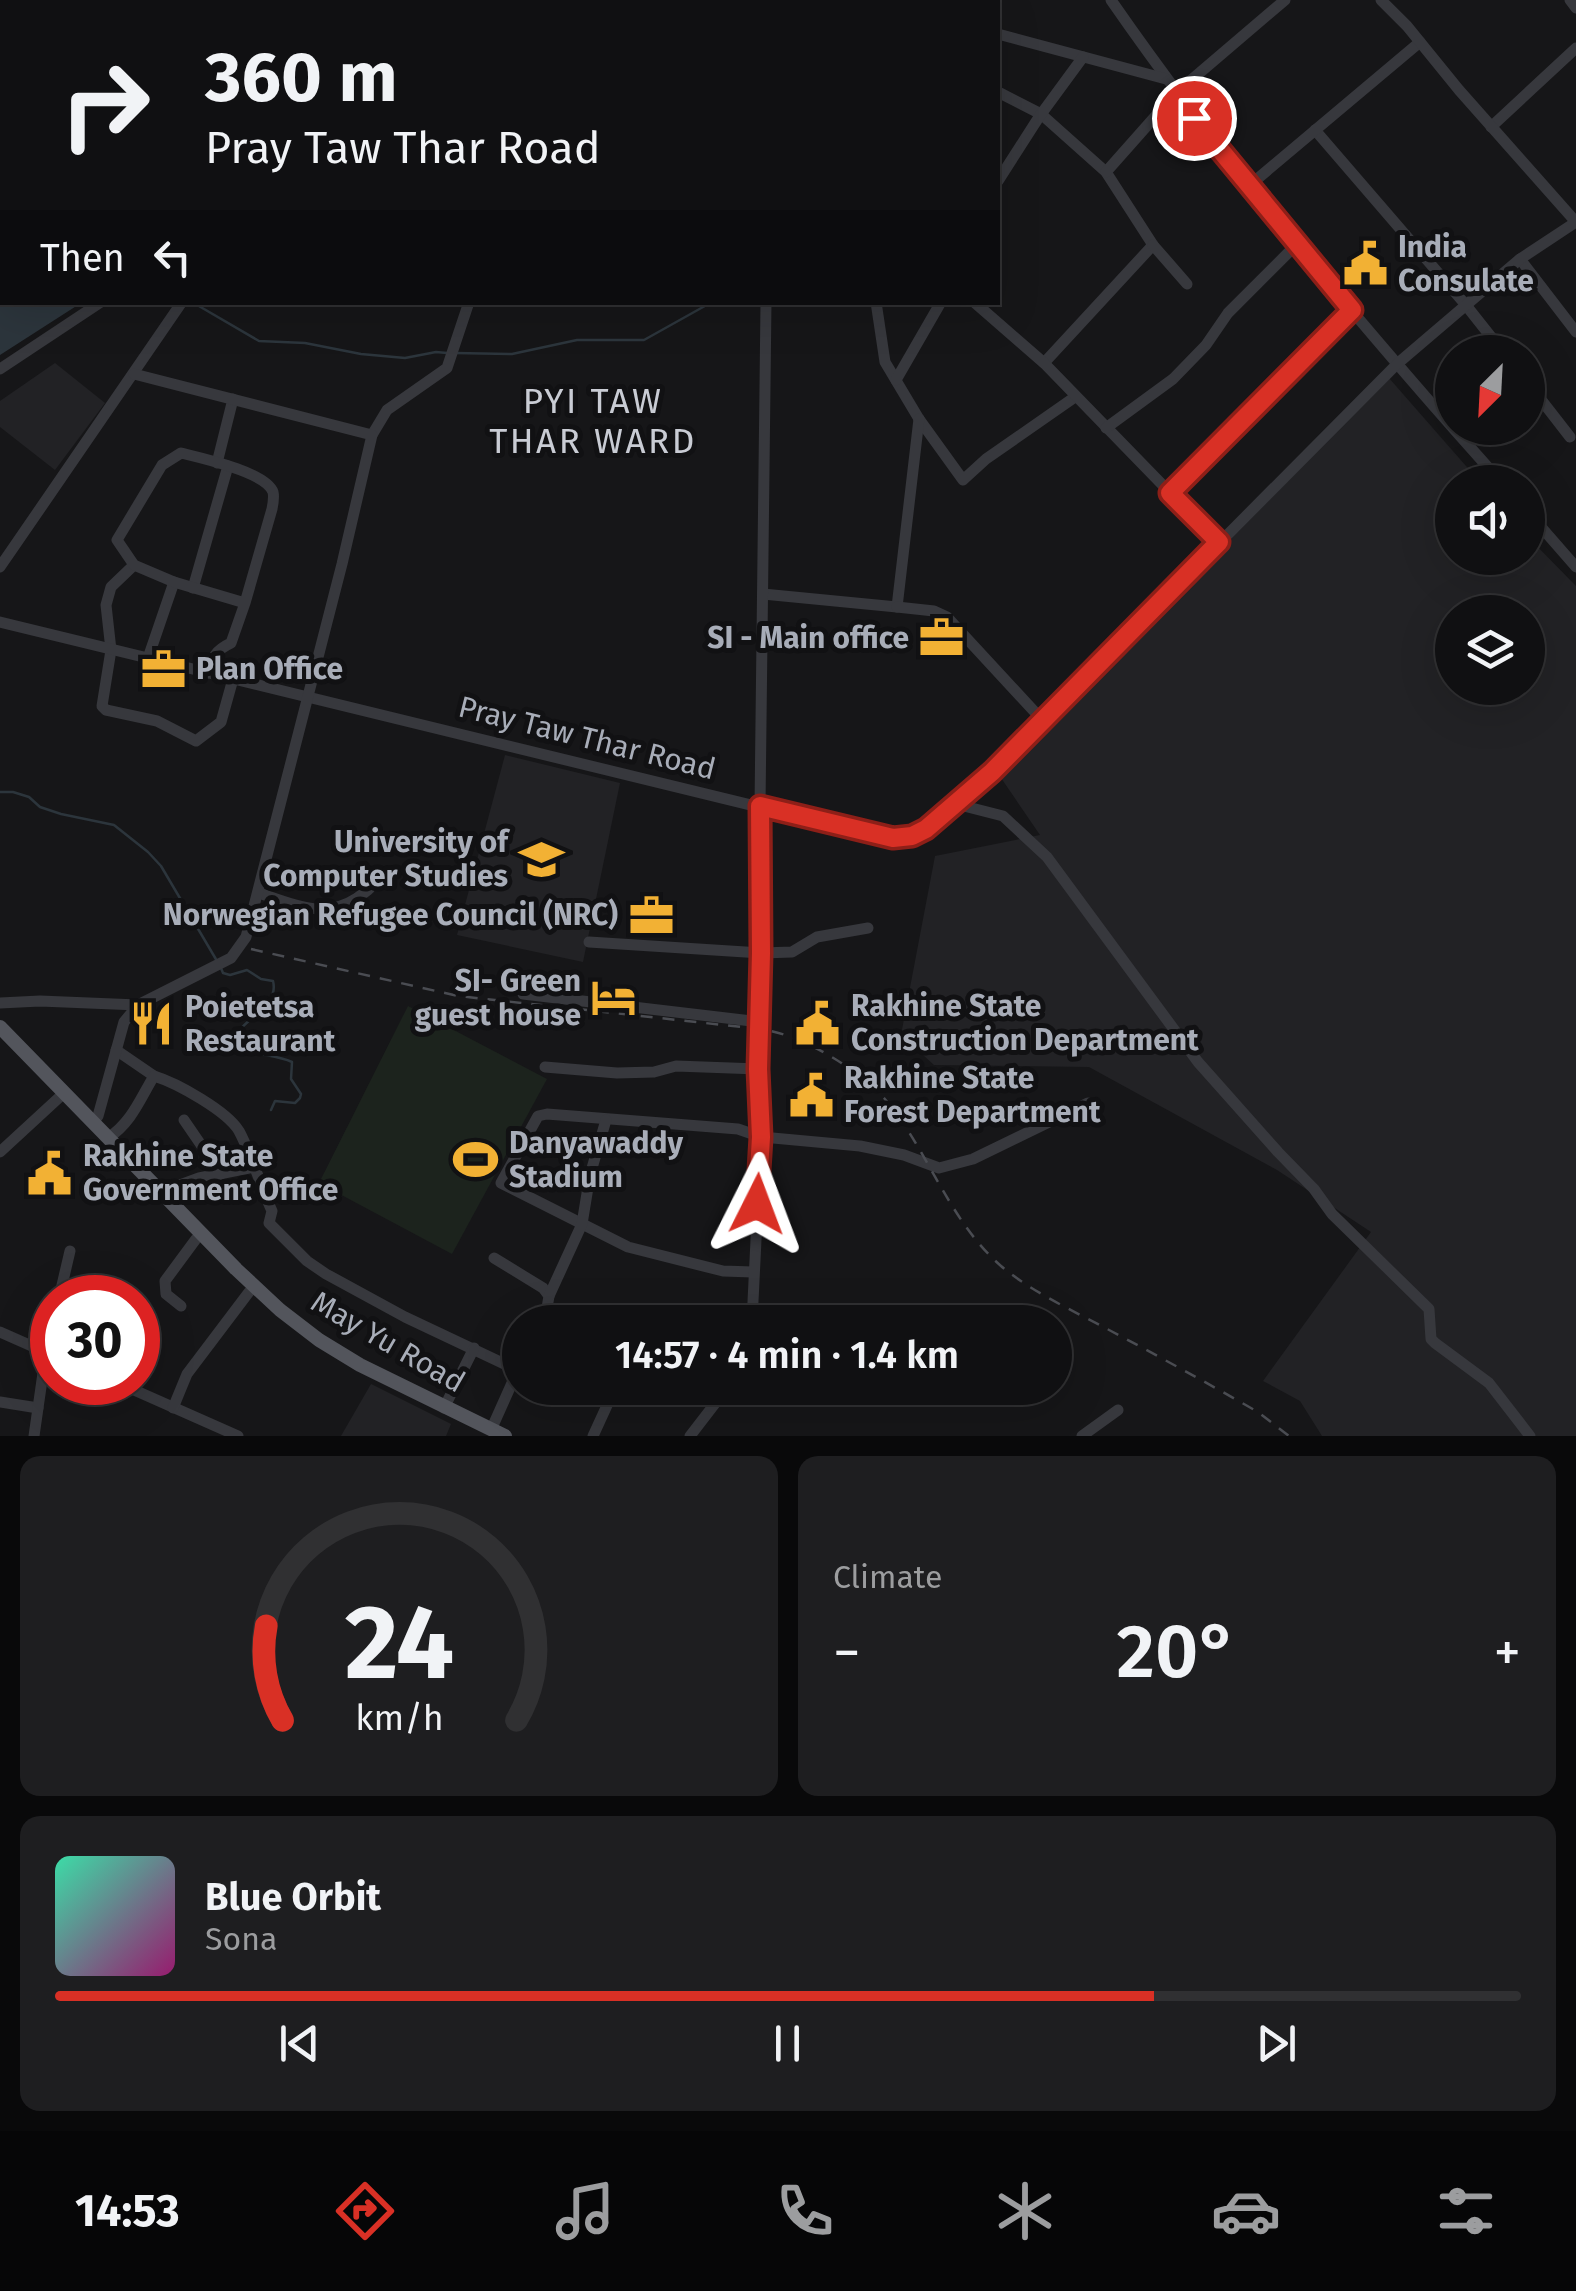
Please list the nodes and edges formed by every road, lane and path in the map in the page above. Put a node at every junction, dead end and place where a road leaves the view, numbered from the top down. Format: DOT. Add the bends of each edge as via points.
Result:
graph roads {
  1 [pos="1110,0"];
  2 [pos="1285,0"];
  3 [pos="1381,0"];
  4 [pos="1570,0"];
  5 [pos="1576,8"];
  6 [pos="1000,35"];
  7 [pos="1420,42"];
  8 [pos="1576,49"];
  9 [pos="1083,57"];
  10 [pos="1166,79"];
  11 [pos="1000,93"];
  12 [pos="1176,93"];
  13 [pos="1041,114"];
  14 [pos="1492,127"];
  15 [pos="1315,130"];
  16 [pos="1106,172"];
  17 [pos="1000,178"];
  18 [pos="1250,185"];
  19 [pos="1297,244"];
  20 [pos="1152,245"];
  21 [pos="1520,259"];
  22 [pos="1187,284"];
  23 [pos="1465,304"];
  24 [pos="96,305"];
  25 [pos="180,305"];
  26 [pos="468,305"];
  27 [pos="766,305"];
  28 [pos="876,305"];
  29 [pos="939,305"];
  30 [pos="977,305"];
  31 [pos="1352,310"];
  32 [pos="1576,332"];
  33 [pos="1490,335"];
  34 [pos="1044,364"];
  35 [pos="1397,364"];
  36 [pos="0,369"];
  37 [pos="134,374"];
  38 [pos="896,380"];
  39 [pos="1075,396"];
  40 [pos="233,399"];
  41 [pos="1545,405"];
  42 [pos="1435,407"];
  43 [pos="919,419"];
  44 [pos="1106,428"];
  45 [pos="372,434"];
  46 [pos="1570,437"];
  47 [pos="1469,445"];
  48 [pos="223,464"];
  49 [pos="1486,465"];
  50 [pos="1170,493"];
  51 [pos="1545,532"];
  52 [pos="1219,542"];
  53 [pos="134,565"];
  54 [pos="0,566"];
  55 [pos="1576,568"];
  56 [pos="174,582"];
  57 [pos="193,588"];
  58 [pos="762,594"];
  59 [pos="246,603"];
  60 [pos="897,606"];
  61 [pos="0,622"];
  62 [pos="111,650"];
  63 [pos="148,658"];
  64 [pos="208,672"];
  65 [pos="233,679"];
  66 [pos="308,697"];
  67 [pos="1044,722"];
  68 [pos="956,804"];
  69 [pos="760,806"];
  70 [pos="378,876"];
  71 [pos="259,893"];
  72 [pos="868,928"];
  73 [pos="589,942"];
  74 [pos="761,953"];
  75 [pos="523,994"];
  76 [pos="0,1002"];
  77 [pos="138,1005"];
  78 [pos="760,1022"];
  79 [pos="0,1027"];
  80 [pos="0,1039"];
  81 [pos="116,1050"];
  82 [pos="545,1067"];
  83 [pos="758,1069"];
  84 [pos="154,1076"];
  85 [pos="61,1096"];
  86 [pos="1088,1103"];
  87 [pos="184,1120"];
  88 [pos="606,1120"];
  89 [pos="93,1122"];
  90 [pos="761,1137"];
  91 [pos="108,1138"];
  92 [pos="0,1152"];
  93 [pos="254,1168"];
  94 [pos="221,1174"];
  95 [pos="161,1192"];
  96 [pos="582,1224"];
  97 [pos="196,1239"];
  98 [pos="70,1250"];
  99 [pos="494,1258"];
  100 [pos="754,1272"];
  101 [pos="64,1275"];
  102 [pos="248,1292"];
  103 [pos="549,1296"];
  104 [pos="546,1305"];
  105 [pos="753,1305"];
  106 [pos="181,1306"];
  107 [pos="0,1332"];
  108 [pos="30,1345"];
  109 [pos="474,1348"];
  110 [pos="502,1360"];
  111 [pos="0,1402"];
  112 [pos="160,1402"];
  113 [pos="39,1405"];
  114 [pos="505,1405"];
  115 [pos="606,1405"];
  116 [pos="715,1405"];
  117 [pos="38,1408"];
  118 [pos="173,1408"];
  119 [pos="444,1408"];
  120 [pos="1118,1410"];
  121 [pos="494,1434"];
  122 [pos="34,1436"];
  123 [pos="238,1436"];
  124 [pos="592,1436"];
  125 [pos="690,1436"];
  126 [pos="1082,1436"];
  127 [pos="1530,1436"];
  1 -- 10 [label="street"];
  2 -- 12 [label="street"];
  3 -- 7 [label="street"];
  4 -- 5 [label="street"];
  6 -- 9 [label="street"];
  7 -- 14 [label="street"];
  7 -- 15 [label="street"];
  8 -- 14 [label="street"];
  9 -- 10 [label="street"];
  9 -- 13 [label="street"];
  10 -- 12 [label="street"];
  11 -- 13 [label="street"];
  12 -- 16 [label="street"];
  12 -- 18 [label="street"];
  13 -- 16 [label="street"];
  13 -- 17 [label="street"];
  14 -- 21 [label="street, Pray Taw Thar Road" via="1576,222"];
  15 -- 18 [label="street"];
  15 -- 23 [label="street"];
  16 -- 20 [label="street"];
  18 -- 19 [label="street"];
  19 -- 31 [label="street"];
  19 -- 44 [label="street" via="1174,380"];
  20 -- 22 [label="street"];
  20 -- 34 [label="street"];
  21 -- 23 [label="street, Pray Taw Thar Road"];
  21 -- 32 [label="street"];
  23 -- 33 [label="street"];
  23 -- 35 [label="street, Pray Taw Thar Road"];
  24 -- 36 [label="street"];
  25 -- 37 [label="street"];
  26 -- 45 [label="street" via="447,368 387,410"];
  27 -- 58 [label="street"];
  28 -- 38 [label="street" via="886,362"];
  29 -- 38 [label="street"];
  30 -- 34 [label="street"];
  31 -- 35 [label="street"];
  31 -- 50 [label="street"];
  34 -- 39 [label="street"];
  35 -- 42 [label="street"];
  35 -- 52 [label="street, Pray Taw Thar Road"];
  37 -- 40 [label="street"];
  37 -- 54 [label="street"];
  38 -- 43 [label="street"];
  39 -- 43 [label="street" via="963,480"];
  39 -- 44 [label="street"];
  40 -- 45 [label="street"];
  40 -- 48 [label="street"];
  41 -- 46 [label="street"];
  43 -- 60 [label="street"];
  44 -- 50 [label="street"];
  45 -- 66 [label="street"];
  47 -- 49 [label="street"];
  48 -- 53 [label="street" via="181,453 162,465 117,540"];
  48 -- 57 [label="street"];
  48 -- 59 [label="street" via="262,480 274,495"];
  50 -- 52 [label="street"];
  51 -- 55 [label="street"];
  52 -- 67 [label="street, Pray Taw Thar Road"];
  53 -- 56 [label="street"];
  53 -- 62 [label="street" via="111,586"];
  56 -- 57 [label="street"];
  56 -- 63 [label="street"];
  57 -- 59 [label="street"];
  58 -- 60 [label="street"];
  58 -- 69 [label="street"];
  59 -- 64 [label="street" via="231,643 218,649"];
  60 -- 67 [label="street" via="947,618"];
  61 -- 62 [label="street, Pray Taw Thar Road"];
  62 -- 63 [label="street, Pray Taw Thar Road"];
  62 -- 65 [label="street" via="102,706 196,741 221,722"];
  63 -- 64 [label="street, Pray Taw Thar Road"];
  64 -- 65 [label="street, Pray Taw Thar Road"];
  65 -- 66 [label="street, Pray Taw Thar Road"];
  66 -- 69 [label="street, Pray Taw Thar Road"];
  66 -- 71 [label="street"];
  67 -- 68 [label="street, Pray Taw Thar Road"];
  68 -- 69 [label="street, Pray Taw Thar Road" via="904,838"];
  68 -- 127 [label="street" via="1003,816 1047,857 1198,1062 1332,1214 1428,1309 1434,1343 1489,1384"];
  69 -- 74 [label="street"];
  70 -- 71 [label="street" via="348,904 324,911"];
  71 -- 77 [label="street" via="236,954"];
  72 -- 74 [label="street" via="817,937 792,952"];
  73 -- 74 [label="street"];
  74 -- 78 [label="street"];
  75 -- 78 [label="street"];
  76 -- 77 [label="street"];
  77 -- 81 [label="street" via="124,1022"];
  78 -- 83 [label="street"];
  79 -- 85 [label="main road, May Yu Road"];
  80 -- 85 [label="main road, May Yu Road"];
  81 -- 84 [label="street"];
  81 -- 89 [label="street"];
  82 -- 83 [label="street" via="617,1073 676,1066"];
  83 -- 90 [label="street"];
  84 -- 91 [label="street" via="123,1127"];
  84 -- 93 [label="street" via="174,1082 238,1128"];
  85 -- 89 [label="main road, May Yu Road"];
  85 -- 92 [label="street"];
  85 -- 97 [label="main road, May Yu Road"];
  86 -- 90 [label="street" via="973,1159 939,1168 860,1146"];
  87 -- 94 [label="street"];
  88 -- 90 [label="street" via="738,1129"];
  88 -- 96 [label="street"];
  88 -- 96 [label="street" via="538,1116 501,1182"];
  89 -- 91 [label="main road, May Yu Road"];
  90 -- 100 [label="street"];
  91 -- 95 [label="main road, May Yu Road"];
  93 -- 94 [label="street"];
  93 -- 109 [label="street" via="272,1211 270,1222 308,1262"];
  94 -- 95 [label="street"];
  95 -- 119 [label="main road, May Yu Road" via="319,1340"];
  96 -- 100 [label="street" via="628,1247 723,1271"];
  96 -- 103 [label="street"];
  97 -- 102 [label="main road, May Yu Road"];
  97 -- 106 [label="street" via="165,1282 166,1294"];
  98 -- 101 [label="street"];
  99 -- 103 [label="street"];
  100 -- 105 [label="street"];
  102 -- 118 [label="street" via="187,1374"];
  102 -- 121 [label="main road, May Yu Road" via="356,1372"];
  103 -- 104 [label="street"];
  107 -- 108 [label="street"];
  109 -- 110 [label="street"];
  109 -- 119 [label="street"];
  111 -- 117 [label="street"];
  112 -- 118 [label="street"];
  113 -- 117 [label="street"];
  114 -- 121 [label="street"];
  115 -- 124 [label="street"];
  116 -- 125 [label="street"];
  117 -- 122 [label="street"];
  118 -- 123 [label="street"];
  119 -- 121 [label="main road, May Yu Road"];
  120 -- 126 [label="street"];
}
